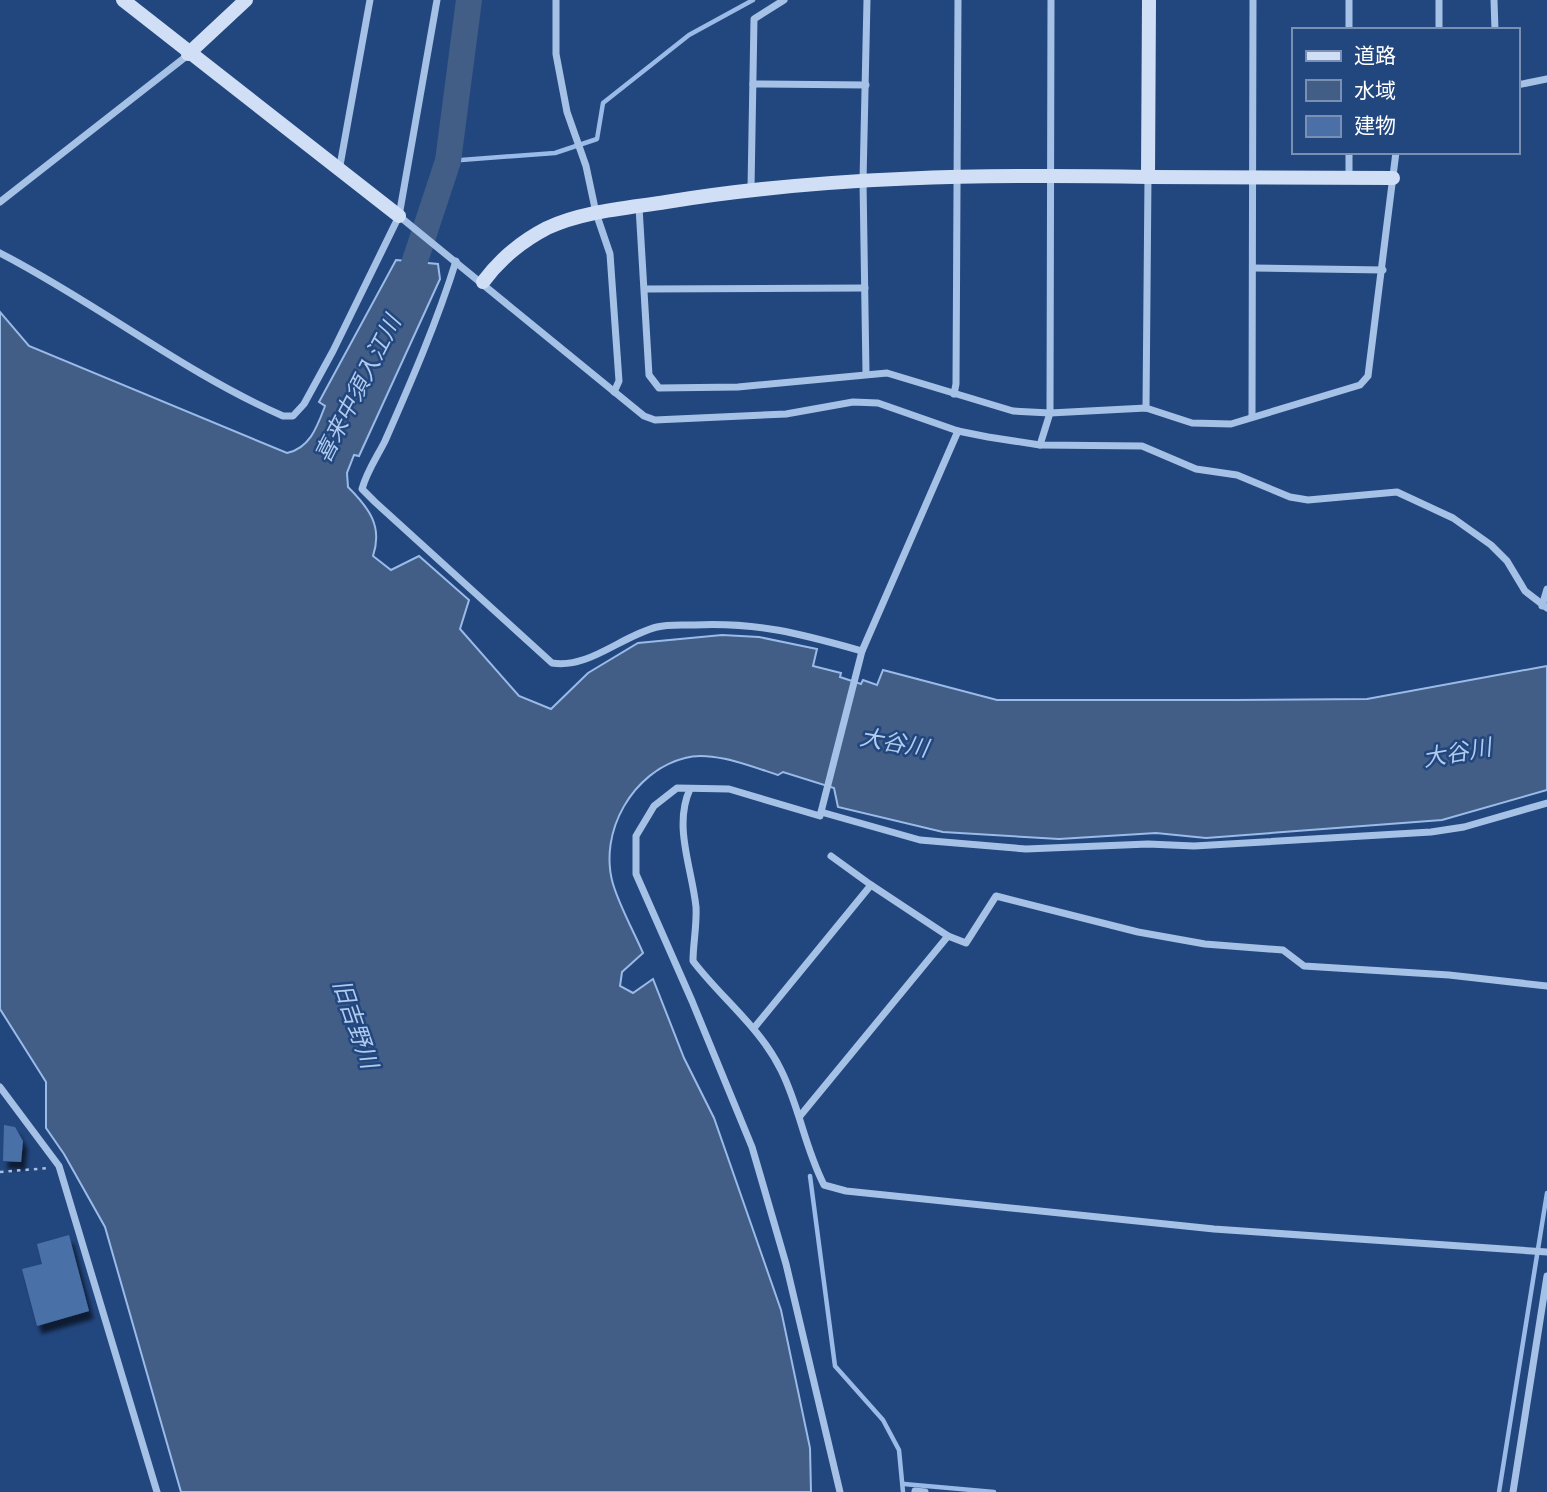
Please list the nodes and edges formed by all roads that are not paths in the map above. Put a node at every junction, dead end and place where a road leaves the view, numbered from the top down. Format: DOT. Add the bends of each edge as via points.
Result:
graph roads {
  1 [pos="123,0"];
  2 [pos="246,0"];
  3 [pos="370,0"];
  4 [pos="437,0"];
  5 [pos="556,0"];
  6 [pos="784,0"];
  7 [pos="867,0"];
  8 [pos="958,0"];
  9 [pos="1051,0"];
  10 [pos="1149,0"];
  11 [pos="1253,0"];
  12 [pos="1349,0"];
  13 [pos="1439,0"];
  14 [pos="1494,0"];
  15 [pos="1349,28"];
  16 [pos="1439,28"];
  17 [pos="1495,28"];
  18 [pos="188,54"];
  19 [pos="1547,79"];
  20 [pos="753,85"];
  21 [pos="866,85"];
  22 [pos="1519,85"];
  23 [pos="1349,154"];
  24 [pos="1396,154"];
  25 [pos="339,171"];
  26 [pos="1050,175"];
  27 [pos="958,177"];
  28 [pos="1148,177"];
  29 [pos="1253,178"];
  30 [pos="1349,178"];
  31 [pos="1393,178"];
  32 [pos="863,181"];
  33 [pos="751,188"];
  34 [pos="0,202"];
  35 [pos="639,206"];
  36 [pos="596,213"];
  37 [pos="403,219"];
  38 [pos="0,253"];
  39 [pos="453,259"];
  40 [pos="1253,268"];
  41 [pos="1383,270"];
  42 [pos="483,282"];
  43 [pos="865,288"];
  44 [pos="645,289"];
  45 [pos="866,373"];
  46 [pos="614,392"];
  47 [pos="954,394"];
  48 [pos="1146,408"];
  49 [pos="1050,413"];
  50 [pos="1252,416"];
  51 [pos="958,431"];
  52 [pos="1040,445"];
  53 [pos="1547,589"];
  54 [pos="1545,607"];
  55 [pos="862,652"];
  56 [pos="690,789"];
  57 [pos="1547,803"];
  58 [pos="821,812"];
  59 [pos="831,856"];
  60 [pos="870,885"];
  61 [pos="948,936"];
  62 [pos="1547,986"];
  63 [pos="754,1028"];
  64 [pos="0,1087"];
  65 [pos="800,1116"];
  66 [pos="1547,1252"];
  67 [pos="1547,1276"];
  68 [pos="915,1491"];
  69 [pos="157,1492"];
  70 [pos="840,1492"];
  71 [pos="925,1492"];
  72 [pos="1513,1492"];
  1 -- 18 [label="street"];
  2 -- 18 [label="street"];
  3 -- 25 [label="street"];
  4 -- 37 [label="street"];
  5 -- 36 [label="street" via="556,54"];
  6 -- 20 [label="street" via="754,19"];
  7 -- 21 [label="street"];
  8 -- 27 [label="street"];
  9 -- 26 [label="street"];
  10 -- 28 [label="street"];
  11 -- 29 [label="street"];
  12 -- 15 [label="street"];
  13 -- 16 [label="street"];
  14 -- 17 [label="street"];
  18 -- 25 [label="street"];
  18 -- 34 [label="street"];
  19 -- 22 [label="street"];
  20 -- 21 [label="street"];
  20 -- 33 [label="street"];
  21 -- 32 [label="street"];
  23 -- 30 [label="street"];
  24 -- 31 [label="street"];
  25 -- 37 [label="street"];
  26 -- 27 [label="street"];
  26 -- 28 [label="street"];
  26 -- 49 [label="street"];
  27 -- 32 [label="street"];
  27 -- 47 [label="street"];
  28 -- 29 [label="street"];
  28 -- 48 [label="street"];
  29 -- 30 [label="street"];
  29 -- 40 [label="street"];
  30 -- 31 [label="street"];
  31 -- 41 [label="street"];
  32 -- 33 [label="street"];
  32 -- 43 [label="street"];
  33 -- 35 [label="street"];
  35 -- 36 [label="street"];
  35 -- 44 [label="street"];
  36 -- 42 [label="street" via="550,227 521,243"];
  36 -- 46 [label="street" via="610,254 619,381"];
  37 -- 38 [label="street" via="304,404 293,416 231,393 46,276"];
  37 -- 39 [label="street"];
  39 -- 42 [label="street"];
  39 -- 55 [label="street" via="444,300 362,489 375,502 552,663 568,666 583,661 630,635 660,626 739,623 788,630"];
  40 -- 41 [label="street"];
  40 -- 50 [label="street"];
  41 -- 50 [label="street" via="1368,376 1360,385"];
  42 -- 46 [label="street"];
  43 -- 44 [label="street"];
  43 -- 45 [label="street"];
  44 -- 45 [label="street" via="649,375 659,388 738,387"];
  45 -- 47 [label="street" via="887,373"];
  46 -- 51 [label="street" via="655,420 786,414 853,402 878,403"];
  47 -- 49 [label="street" via="1013,411"];
  48 -- 49 [label="street"];
  48 -- 50 [label="street" via="1192,423 1231,424"];
  49 -- 52 [label="street"];
  51 -- 52 [label="street"];
  51 -- 55 [label="street"];
  52 -- 54 [label="street" via="1142,446 1196,469 1237,475 1308,500 1397,492 1431,506 1483,539 1507,561 1525,591"];
  53 -- 54 [label="street"];
  55 -- 58 [label="street"];
  56 -- 58 [label="street" via="729,789 820,816"];
  56 -- 63 [label="street" via="682,822 696,911 693,961"];
  56 -- 70 [label="street" via="677,788 654,806 636,836 636,874 752,1147 786,1264"];
  57 -- 58 [label="street" via="1464,827 1336,841 1061,849 920,840"];
  59 -- 60 [label="street"];
  60 -- 61 [label="street"];
  60 -- 63 [label="street"];
  61 -- 62 [label="street" via="966,943 996,896 1138,932 1217,946 1283,950 1304,966"];
  61 -- 65 [label="street"];
  63 -- 65 [label="street" via="780,1068"];
  64 -- 69 [label="street" via="59,1166"];
  65 -- 66 [label="street" via="806,1147 824,1185 846,1191 1214,1229"];
  67 -- 72 [label="street"];
  68 -- 71 [label="street"];
}
